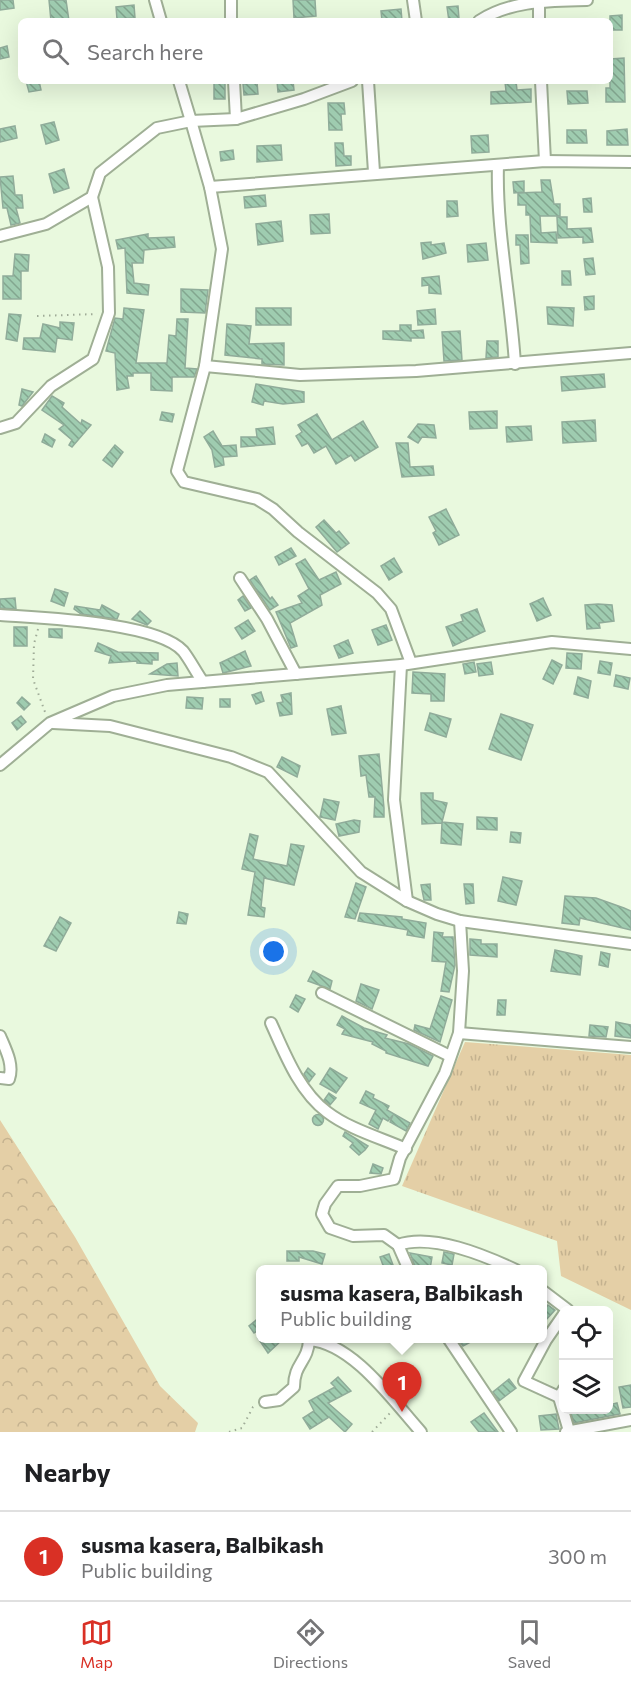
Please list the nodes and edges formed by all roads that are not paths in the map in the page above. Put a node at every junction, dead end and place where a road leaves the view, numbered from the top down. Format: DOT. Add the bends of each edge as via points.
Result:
graph roads {
  1 [pos="155,0"];
  2 [pos="231,0"];
  3 [pos="413,0"];
  4 [pos="587,0"];
  5 [pos="538,1"];
  6 [pos="160,18"];
  7 [pos="231,18"];
  8 [pos="416,18"];
  9 [pos="484,18"];
  10 [pos="539,18"];
  11 [pos="180,84"];
  12 [pos="234,84"];
  13 [pos="344,84"];
  14 [pos="368,84"];
  15 [pos="541,84"];
  16 [pos="236,119"];
  17 [pos="191,121"];
  18 [pos="545,161"];
  19 [pos="631,162"];
  20 [pos="498,165"];
  21 [pos="374,172"];
  22 [pos="210,187"];
  23 [pos="92,198"];
  24 [pos="0,236"];
  25 [pos="631,353"];
  26 [pos="515,364"];
  27 [pos="205,366"];
  28 [pos="0,428"];
  29 [pos="240,578"];
  30 [pos="0,615"];
  31 [pos="631,649"];
  32 [pos="406,664"];
  33 [pos="296,674"];
  34 [pos="202,682"];
  35 [pos="50,723"];
  36 [pos="0,765"];
  37 [pos="407,901"];
  38 [pos="460,921"];
  39 [pos="631,944"];
  40 [pos="322,993"];
  41 [pos="271,1023"];
  42 [pos="459,1033"];
  43 [pos="0,1036"];
  44 [pos="631,1047"];
  45 [pos="450,1056"];
  46 [pos="0,1077"];
  47 [pos="406,1149"];
  48 [pos="398,1245"];
  49 [pos="407,1265"];
  50 [pos="506,1265"];
  51 [pos="547,1294"];
  52 [pos="561,1306"];
  53 [pos="559,1322"];
  54 [pos="547,1339"];
  55 [pos="309,1343"];
  56 [pos="326,1343"];
  57 [pos="451,1343"];
  58 [pos="544,1343"];
  59 [pos="559,1392"];
  60 [pos="265,1402"];
  61 [pos="565,1414"];
  62 [pos="631,1420"];
  63 [pos="568,1431"];
  64 [pos="421,1432"];
  65 [pos="511,1432"];
  1 -- 6 [label="street"];
  2 -- 7 [label="street"];
  3 -- 8 [label="street"];
  4 -- 5 [label="street"];
  5 -- 9 [label="street" via="502,8"];
  5 -- 10 [label="street"];
  11 -- 17 [label="street"];
  12 -- 16 [label="street"];
  13 -- 16 [label="street"];
  14 -- 21 [label="street"];
  15 -- 18 [label="street"];
  16 -- 17 [label="street"];
  17 -- 22 [label="street"];
  17 -- 23 [label="street" via="157,128 100,173"];
  18 -- 19 [label="street"];
  18 -- 20 [label="street"];
  20 -- 21 [label="street"];
  20 -- 26 [label="street" via="497,193"];
  21 -- 22 [label="street"];
  22 -- 27 [label="street" via="222,249"];
  23 -- 24 [label="street" via="46,224"];
  23 -- 28 [label="street" via="108,267 109,314 93,359 51,386 16,423"];
  25 -- 26 [label="street"];
  26 -- 27 [label="street" via="300,375"];
  27 -- 32 [label="street" via="177,471 180,477 184,482 257,499 377,593 391,609"];
  29 -- 33 [label="street"];
  30 -- 34 [label="street" via="99,624 155,636 182,650"];
  31 -- 32 [label="street" via="552,642"];
  32 -- 33 [label="street"];
  32 -- 37 [label="street" via="394,800"];
  33 -- 34 [label="street"];
  34 -- 35 [label="street" via="113,696"];
  35 -- 36 [label="street"];
  35 -- 37 [label="street" via="110,726 231,757 268,772 362,872"];
  37 -- 38 [label="street"];
  38 -- 39 [label="street"];
  38 -- 42 [label="street" via="463,971"];
  40 -- 45 [label="street"];
  41 -- 47 [label="street" via="308,1093 327,1112"];
  42 -- 44 [label="street"];
  42 -- 45 [label="street"];
  43 -- 46 [label="street" via="12,1071 9,1079"];
  45 -- 47 [label="street"];
  47 -- 48 [label="street" via="394,1179 338,1186 322,1214 330,1228 353,1236 384,1235"];
  48 -- 49 [label="street"];
  48 -- 50 [label="street" via="432,1241"];
  51 -- 52 [label="street"];
  53 -- 54 [label="street"];
  55 -- 60 [label="street" via="309,1352 294,1372 294,1387 279,1400"];
  56 -- 64 [label="street" via="364,1368"];
  57 -- 65 [label="street"];
  58 -- 59 [label="street" via="524,1381"];
  61 -- 63 [label="street"];
  62 -- 63 [label="street"];
}
